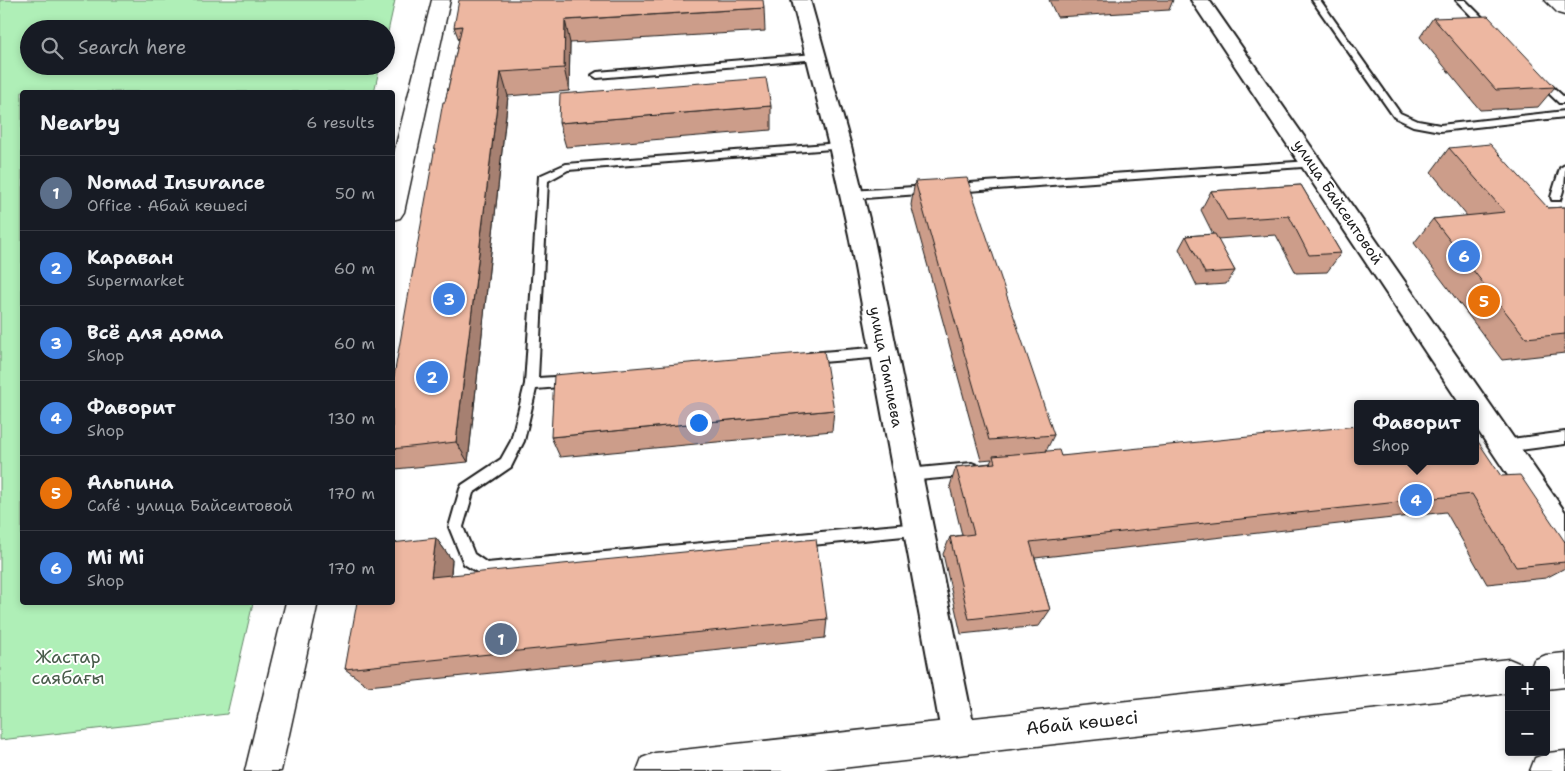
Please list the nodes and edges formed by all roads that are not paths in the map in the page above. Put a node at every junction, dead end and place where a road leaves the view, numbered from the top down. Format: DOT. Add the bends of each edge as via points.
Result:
graph roads {
  1 [pos="442,0"];
  2 [pos="801,0"];
  3 [pos="1200,0"];
  4 [pos="1316,0"];
  5 [pos="1460,0"];
  6 [pos="1554,0"];
  7 [pos="1565,9"];
  8 [pos="1494,34"];
  9 [pos="815,57"];
  10 [pos="1534,74"];
  11 [pos="597,75"];
  12 [pos="1564,102"];
  13 [pos="1565,114"];
  14 [pos="840,146"];
  15 [pos="1312,164"];
  16 [pos="1565,168"];
  17 [pos="851,195"];
  18 [pos="1556,197"];
  19 [pos="395,199"];
  20 [pos="883,352"];
  21 [pos="795,360"];
  22 [pos="580,380"];
  23 [pos="531,384"];
  24 [pos="1466,400"];
  25 [pos="1480,421"];
  26 [pos="1565,438"];
  27 [pos="1504,446"];
  28 [pos="986,468"];
  29 [pos="908,475"];
  30 [pos="919,529"];
  31 [pos="1565,536"];
  32 [pos="301,605"];
  33 [pos="1565,670"];
  34 [pos="1550,672"];
  35 [pos="1505,676"];
  36 [pos="959,737"];
  37 [pos="1565,769"];
  38 [pos="263,771"];
  39 [pos="655,771"];
  40 [pos="1548,771"];
  1 -- 19 [label="main road"];
  2 -- 9 [label="street, улица Томпиева"];
  3 -- 15 [label="street, улица Байсеитовой"];
  4 -- 13 [label="lane" via="1397,114 1416,124 1440,128"];
  5 -- 8 [label="lane"];
  6 -- 7 [label="main road"];
  9 -- 11 [label="lane"];
  9 -- 14 [label="street, улица Томпиева"];
  10 -- 12 [label="lane"];
  14 -- 17 [label="street, улица Томпиева"];
  14 -- 23 [label="lane" via="566,167 543,179"];
  15 -- 17 [label="lane"];
  15 -- 24 [label="street, улица Байсеитовой"];
  16 -- 18 [label="lane"];
  17 -- 20 [label="street, улица Томпиева"];
  20 -- 21 [label="lane"];
  20 -- 29 [label="street, улица Томпиева"];
  22 -- 23 [label="lane"];
  23 -- 30 [label="lane" via="517,441 506,463 467,488 456,527 469,559 486,570"];
  25 -- 27 [label="street, улица Байсеитовой"];
  26 -- 27 [label="lane"];
  27 -- 31 [label="street, улица Байсеитовой"];
  28 -- 29 [label="lane"];
  29 -- 30 [label="street, улица Томпиева"];
  30 -- 36 [label="street, улица Томпиева"];
  32 -- 38 [label="main road"];
  33 -- 34 [label="main road"];
  35 -- 36 [label="main road, Абай көшесі"];
  36 -- 39 [label="main road, Абай көшесі"];
  37 -- 40 [label="main road"];
}
